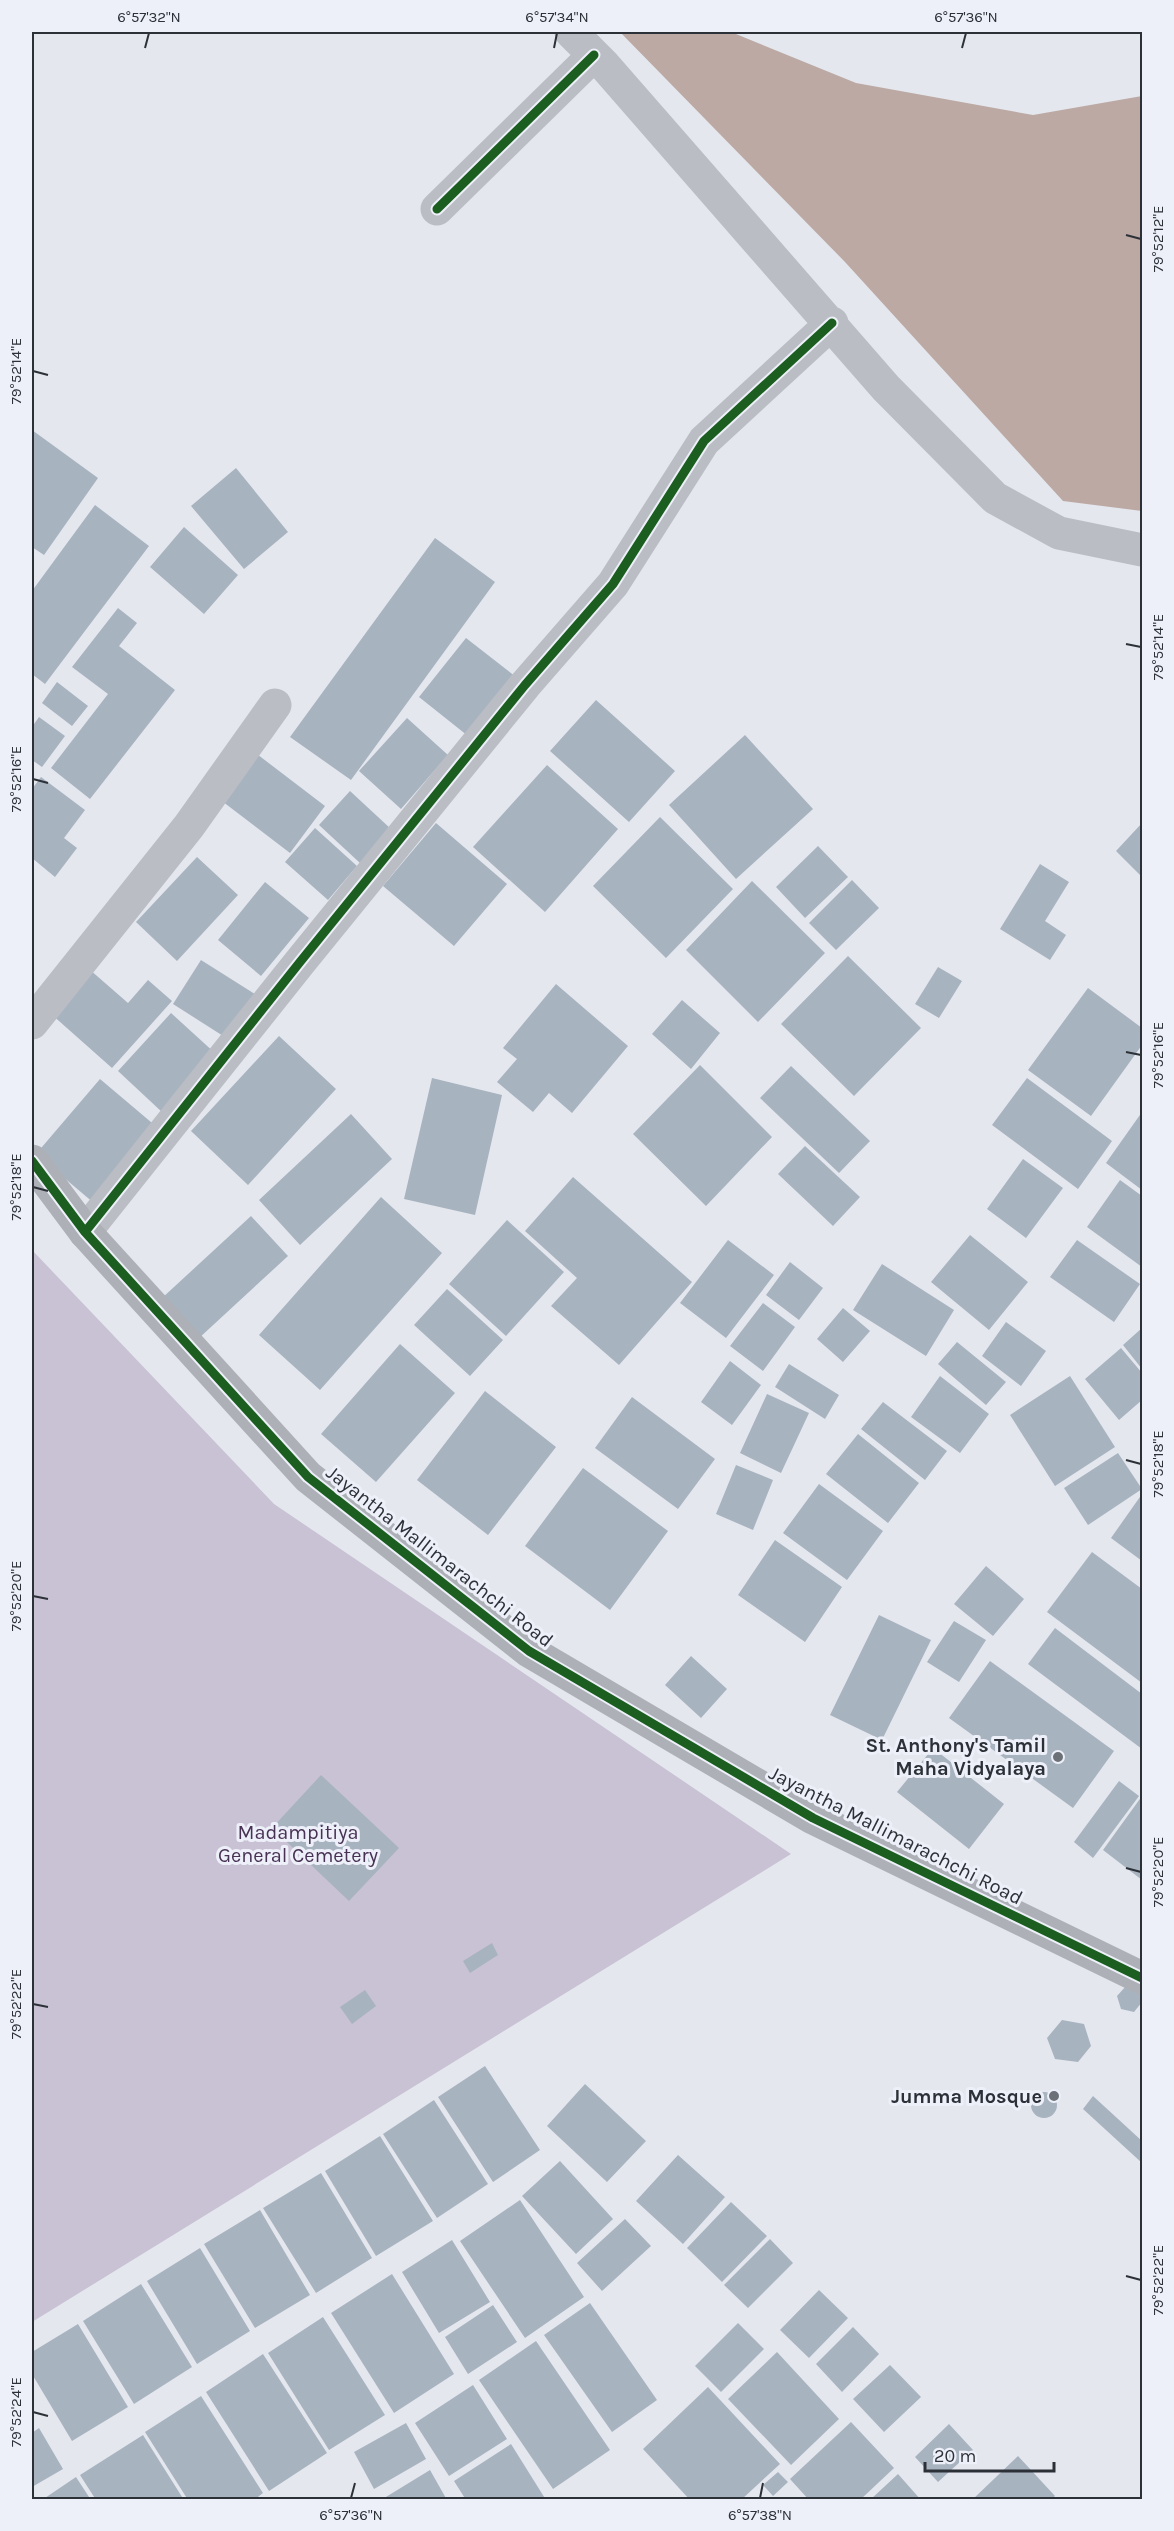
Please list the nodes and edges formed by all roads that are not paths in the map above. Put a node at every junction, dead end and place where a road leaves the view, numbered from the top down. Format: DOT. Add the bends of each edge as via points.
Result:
graph roads {
  1 [pos="571,32"];
  2 [pos="594,55"];
  3 [pos="437,209"];
  4 [pos="832,324"];
  5 [pos="1143,550"];
  6 [pos="275,705"];
  7 [pos="32,1023"];
  8 [pos="32,1161"];
  9 [pos="85,1232"];
  10 [pos="1143,1978"];
  1 -- 2 [label="street"];
  2 -- 3 [label="street"];
  2 -- 4 [label="street"];
  4 -- 5 [label="street" via="886,388 995,498 1059,533"];
  4 -- 9 [label="street" via="704,441 613,584 525,685"];
  6 -- 7 [label="street" via="181,836"];
  8 -- 9 [label="street, Jayantha Mallimarachchi Road"];
  9 -- 10 [label="street, Jayantha Mallimarachchi Road" via="308,1477 529,1651 813,1818"];
}
